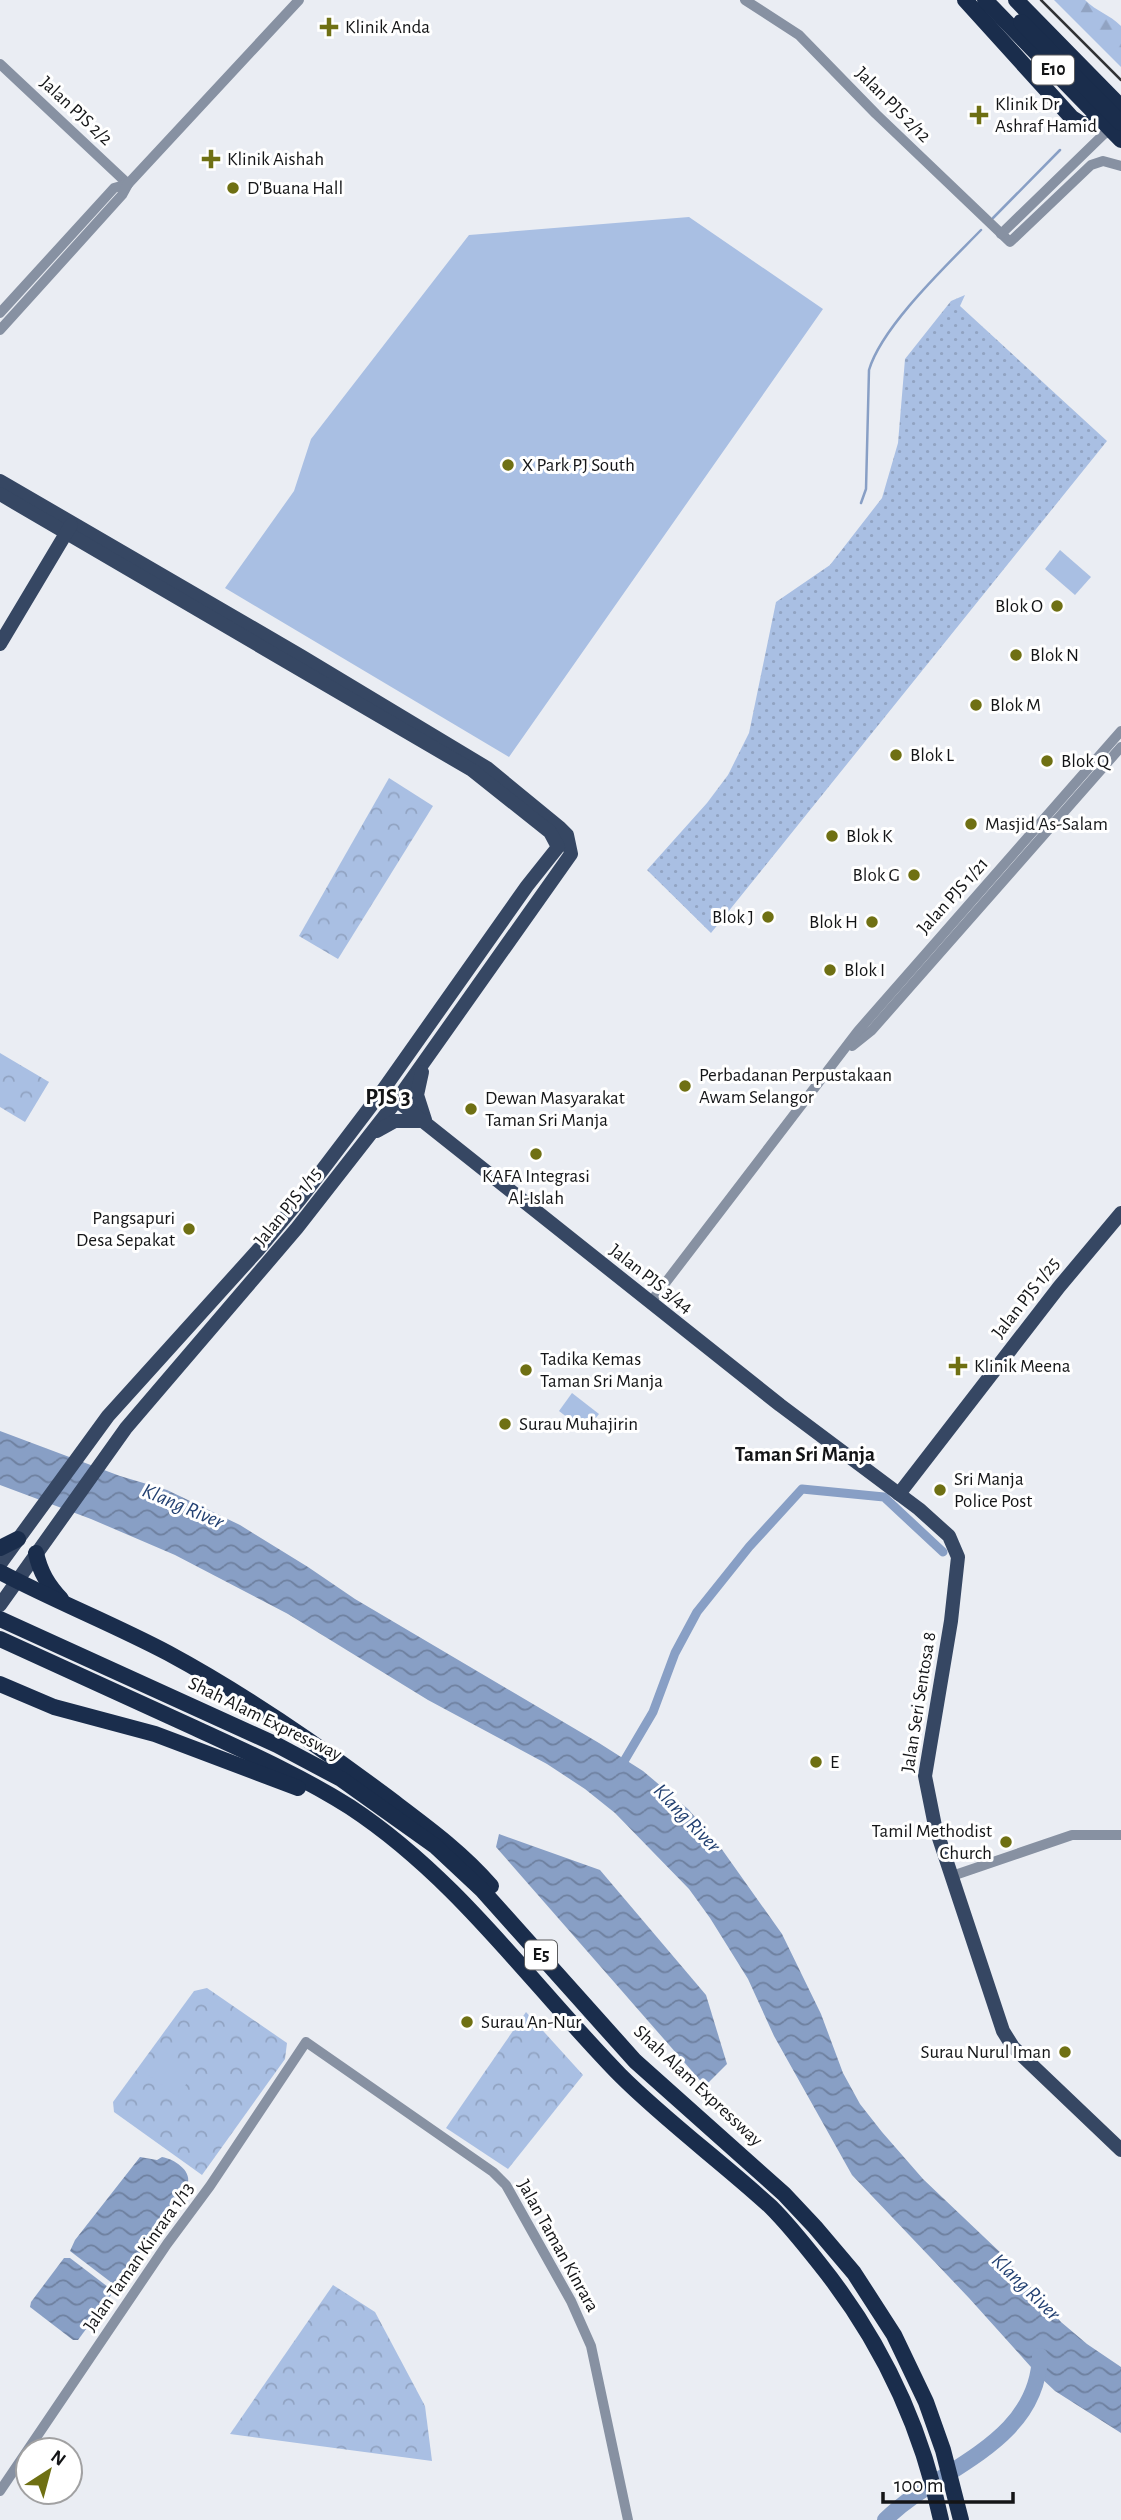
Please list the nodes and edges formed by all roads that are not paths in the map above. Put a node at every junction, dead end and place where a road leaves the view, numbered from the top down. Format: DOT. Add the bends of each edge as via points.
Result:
graph roads {
  1 [pos="299,0"];
  2 [pos="745,0"];
  3 [pos="965,0"];
  4 [pos="985,0"];
  5 [pos="1000,0"];
  6 [pos="1016,0"];
  7 [pos="0,64"];
  8 [pos="1099,85"];
  9 [pos="1121,107"];
  10 [pos="1121,123"];
  11 [pos="1121,128"];
  12 [pos="1121,140"];
  13 [pos="1121,166"];
  14 [pos="128,184"];
  15 [pos="1001,233"];
  16 [pos="0,313"];
  17 [pos="0,330"];
  18 [pos="0,481"];
  19 [pos="0,494"];
  20 [pos="70,528"];
  21 [pos="0,644"];
  22 [pos="1121,731"];
  23 [pos="1121,747"];
  24 [pos="543,826"];
  25 [pos="564,847"];
  26 [pos="527,886"];
  27 [pos="842,1054"];
  28 [pos="424,1064"];
  29 [pos="383,1090"];
  30 [pos="397,1100"];
  31 [pos="425,1121"];
  32 [pos="369,1137"];
  33 [pos="1121,1213"];
  34 [pos="650,1303"];
  35 [pos="914,1476"];
  36 [pos="878,1480"];
  37 [pos="900,1494"];
  38 [pos="919,1509"];
  39 [pos="20,1536"];
  40 [pos="0,1548"];
  41 [pos="39,1549"];
  42 [pos="0,1564"];
  43 [pos="0,1572"];
  44 [pos="18,1581"];
  45 [pos="66,1603"];
  46 [pos="0,1605"];
  47 [pos="0,1619"];
  48 [pos="0,1639"];
  49 [pos="0,1684"];
  50 [pos="350,1807"];
  51 [pos="1121,1835"];
  52 [pos="952,1876"];
  53 [pos="519,1930"];
  54 [pos="306,2042"];
  55 [pos="1121,2150"];
  56 [pos="0,2491"];
  57 [pos="960,2512"];
  58 [pos="941,2518"];
  59 [pos="628,2520"];
  1 -- 14 [label="street"];
  2 -- 15 [label="street, Jalan PJS 2/12" via="799,35"];
  3 -- 8 [label="highway" via="1083,125 1104,111 1105,96"];
  4 -- 12 [label="highway, E10, bridge"];
  5 -- 10 [label="highway, E10, bridge"];
  6 -- 8 [label="highway"];
  7 -- 14 [label="street, Jalan PJS 2/2"];
  8 -- 9 [label="highway"];
  11 -- 15 [label="street" via="1104,134"];
  13 -- 15 [label="street, Jalan PJS 2/12" via="1103,161 1091,165 1010,242"];
  14 -- 16 [label="street" via="114,188"];
  14 -- 17 [label="street"];
  18 -- 20 [label="main road"];
  19 -- 20 [label="main road"];
  20 -- 21 [label="main road"];
  20 -- 24 [label="main road" via="472,770"];
  20 -- 25 [label="main road" via="488,768 567,835"];
  22 -- 27 [label="street, Jalan PJS 1/21" via="895,987"];
  23 -- 27 [label="street, Jalan PJS 1/21" via="872,1030"];
  24 -- 25 [label="main road"];
  24 -- 26 [label="main road" via="547,845"];
  25 -- 26 [label="main road, Jalan PJS 1/15"];
  25 -- 28 [label="main road, Jalan PJS 1/15" via="568,860"];
  26 -- 29 [label="main road, Jalan PJS 1/15"];
  27 -- 34 [label="street, Jalan PJS 1/21"];
  28 -- 30 [label="main road, Jalan PJS 1/15"];
  28 -- 31 [label="main road" via="417,1095"];
  29 -- 30 [label="main road, Jalan PJS 3/44"];
  29 -- 39 [label="main road, Jalan PJS 1/15" via="282,1222 108,1416"];
  30 -- 31 [label="main road, Jalan PJS 3/44"];
  30 -- 32 [label="main road, Jalan PJS 1/15"];
  31 -- 32 [label="main road" via="395,1121"];
  31 -- 34 [label="main road, Jalan PJS 3/44"];
  32 -- 41 [label="main road, Jalan PJS 1/15" via="126,1428"];
  33 -- 35 [label="main road, Jalan PJS 1/25"];
  34 -- 36 [label="main road, Jalan PJS 3/44"];
  35 -- 36 [label="main road"];
  35 -- 37 [label="main road, Jalan PJS 1/25"];
  35 -- 38 [label="main road"];
  36 -- 37 [label="main road, Jalan PJS 3/44"];
  37 -- 38 [label="main road, Jalan Seri Sentosa 8"];
  38 -- 52 [label="main road, Jalan Seri Sentosa 8" via="949,1536 958,1556 925,1776"];
  39 -- 40 [label="highway"];
  39 -- 42 [label="main road, Jalan PJS 1/15"];
  41 -- 44 [label="main road, Jalan PJS 1/15"];
  41 -- 45 [label="highway" via="46,1581"];
  43 -- 44 [label="highway"];
  44 -- 45 [label="highway"];
  44 -- 46 [label="main road, Jalan PJS 1/15"];
  45 -- 53 [label="highway" via="169,1654 363,1779 474,1866"];
  47 -- 53 [label="highway, Shah Alam Expressway / E5" via="277,1745 341,1779 435,1846"];
  48 -- 50 [label="highway, Shah Alam Expressway / E5" via="273,1764"];
  49 -- 50 [label="highway" via="54,1707 155,1734"];
  50 -- 58 [label="highway, Shah Alam Expressway / E5" via="465,1902 621,2075 799,2238 844,2295 905,2401"];
  51 -- 52 [label="street" via="1072,1835"];
  52 -- 55 [label="main road, Jalan Seri Sentosa 8" via="1003,2031 1029,2063"];
  53 -- 57 [label="highway, Shah Alam Expressway / E5" via="635,2060 784,2194 854,2273 894,2335 926,2402"];
  54 -- 56 [label="street, Jalan Taman Kinrara 1/13"];
  54 -- 59 [label="street, Jalan Taman Kinrara" via="506,2185 571,2301 591,2347"];
}
